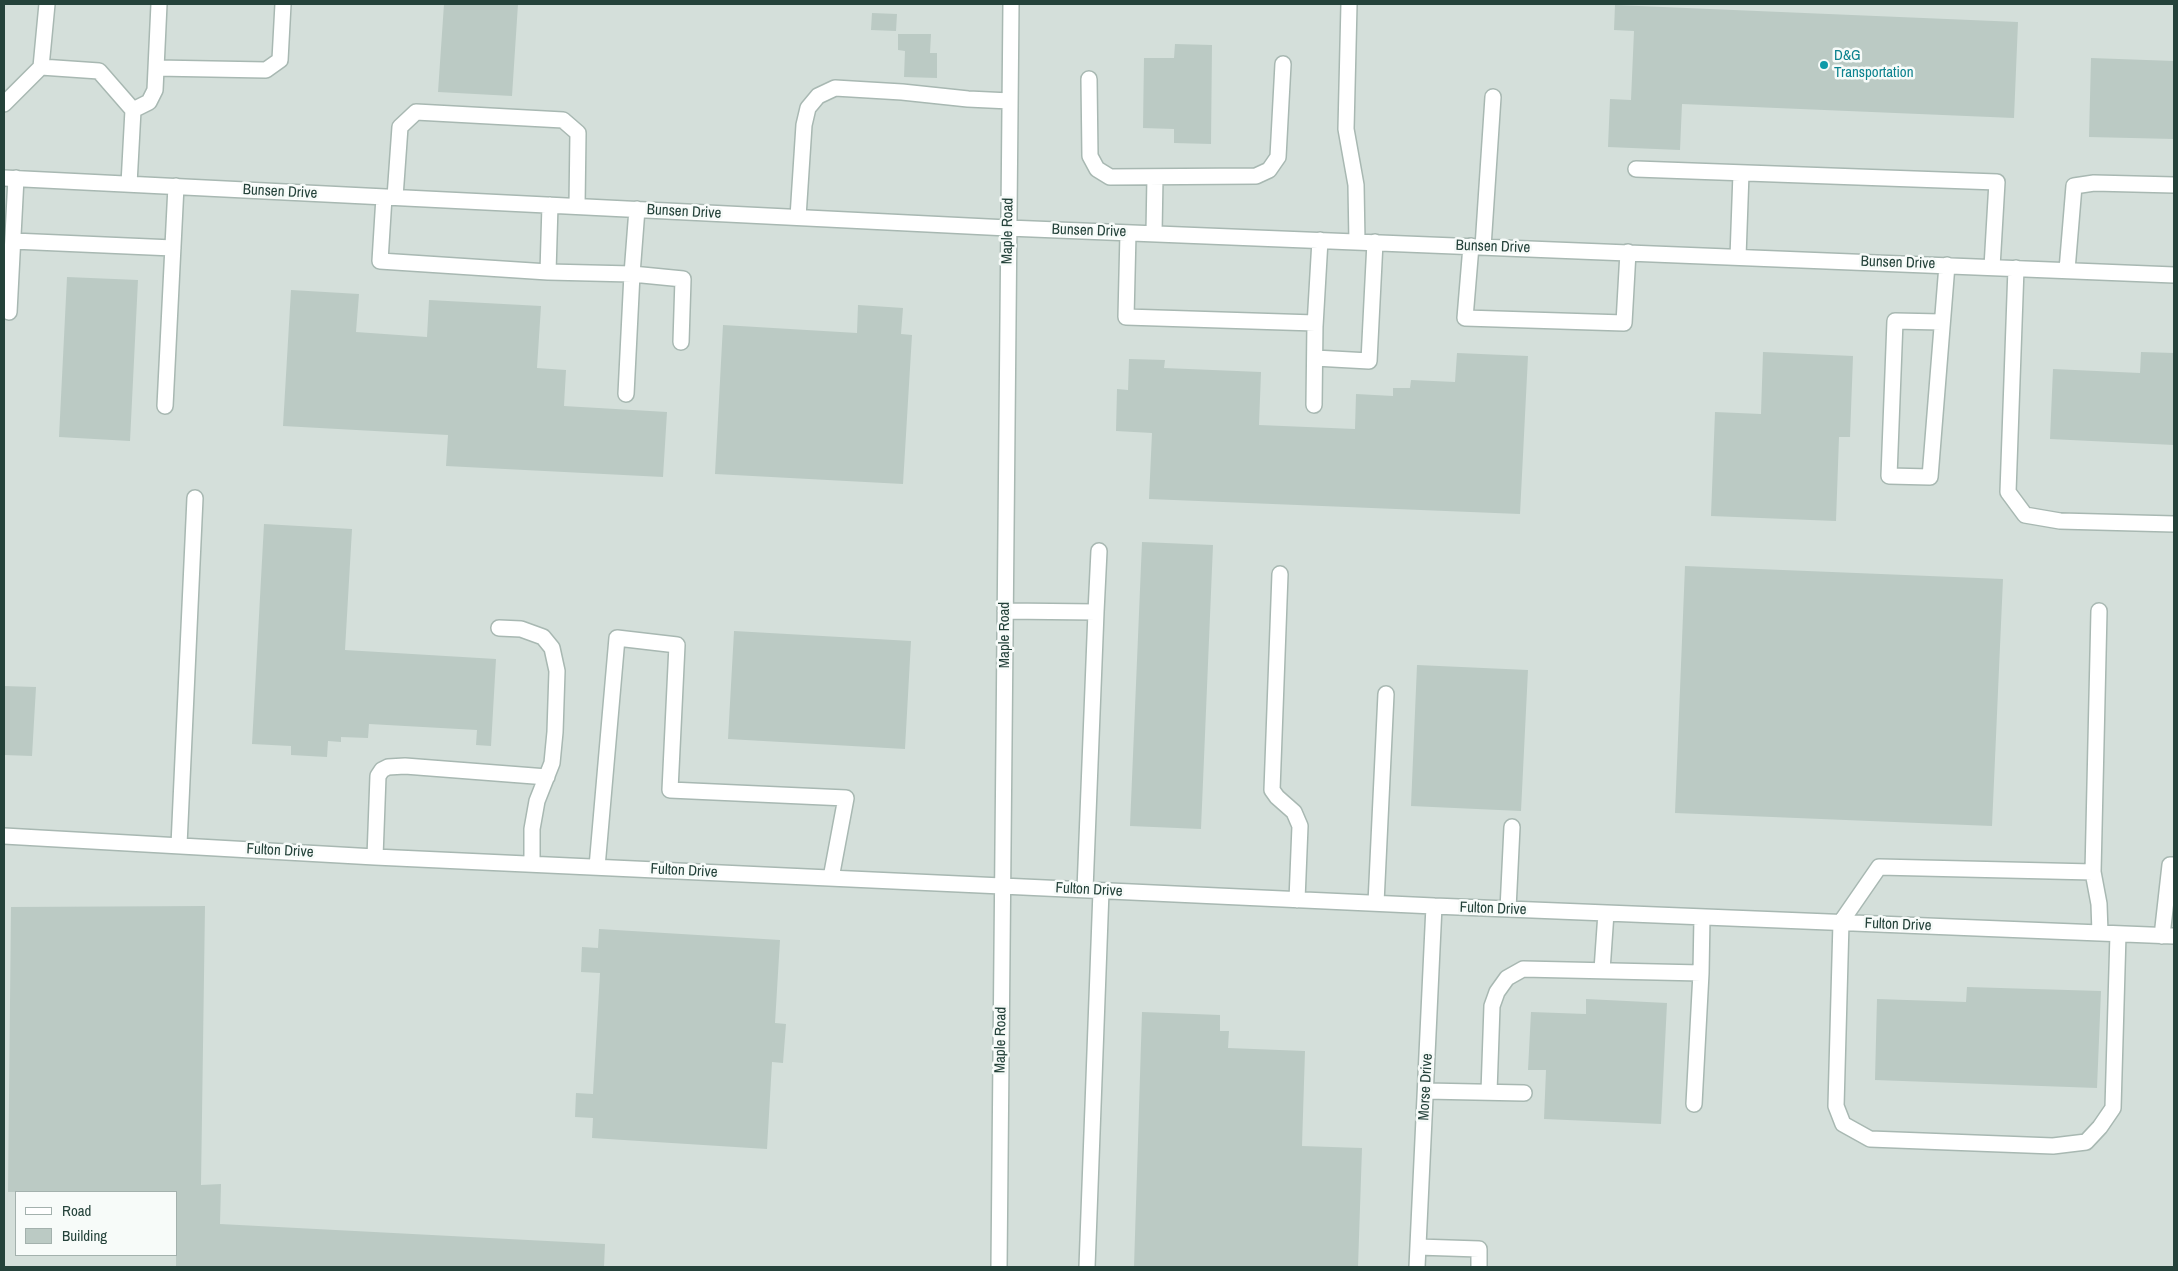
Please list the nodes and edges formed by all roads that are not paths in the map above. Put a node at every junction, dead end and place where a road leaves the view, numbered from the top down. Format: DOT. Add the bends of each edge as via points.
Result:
graph roads {
  1 [pos="47,4"];
  2 [pos="159,4"];
  3 [pos="283,4"];
  4 [pos="1011,4"];
  5 [pos="1349,4"];
  6 [pos="1284,64"];
  7 [pos="41,67"];
  8 [pos="156,68"];
  9 [pos="1090,79"];
  10 [pos="1493,97"];
  11 [pos="1010,101"];
  12 [pos="4,104"];
  13 [pos="133,110"];
  14 [pos="1636,169"];
  15 [pos="1741,173"];
  16 [pos="1155,177"];
  17 [pos="10,178"];
  18 [pos="129,184"];
  19 [pos="2174,185"];
  20 [pos="176,186"];
  21 [pos="390,197"];
  22 [pos="550,205"];
  23 [pos="577,206"];
  24 [pos="637,209"];
  25 [pos="798,217"];
  26 [pos="1008,228"];
  27 [pos="1128,232"];
  28 [pos="1154,234"];
  29 [pos="1320,240"];
  30 [pos="13,241"];
  31 [pos="1357,242"];
  32 [pos="1375,242"];
  33 [pos="1477,246"];
  34 [pos="173,248"];
  35 [pos="1628,252"];
  36 [pos="1738,257"];
  37 [pos="1947,265"];
  38 [pos="1992,267"];
  39 [pos="2016,268"];
  40 [pos="2067,270"];
  41 [pos="548,272"];
  42 [pos="632,274"];
  43 [pos="2174,275"];
  44 [pos="9,312"];
  45 [pos="1941,322"];
  46 [pos="1315,326"];
  47 [pos="681,342"];
  48 [pos="1315,358"];
  49 [pos="626,394"];
  50 [pos="1314,405"];
  51 [pos="165,406"];
  52 [pos="195,498"];
  53 [pos="2174,524"];
  54 [pos="1099,551"];
  55 [pos="1280,574"];
  56 [pos="1005,611"];
  57 [pos="2099,611"];
  58 [pos="1096,612"];
  59 [pos="499,628"];
  60 [pos="1386,694"];
  61 [pos="547,777"];
  62 [pos="1512,826"];
  63 [pos="4,836"];
  64 [pos="179,846"];
  65 [pos="374,857"];
  66 [pos="532,864"];
  67 [pos="2174,865"];
  68 [pos="596,867"];
  69 [pos="2093,872"];
  70 [pos="831,878"];
  71 [pos="1003,886"];
  72 [pos="1085,890"];
  73 [pos="1101,890"];
  74 [pos="1297,900"];
  75 [pos="1376,903"];
  76 [pos="1434,906"];
  77 [pos="1508,909"];
  78 [pos="1606,913"];
  79 [pos="1702,917"];
  80 [pos="1841,922"];
  81 [pos="2100,933"];
  82 [pos="2118,934"];
  83 [pos="2168,936"];
  84 [pos="1602,970"];
  85 [pos="1701,973"];
  86 [pos="1426,1091"];
  87 [pos="1489,1092"];
  88 [pos="1524,1093"];
  89 [pos="1694,1104"];
  90 [pos="1418,1247"];
  91 [pos="999,1267"];
  92 [pos="1086,1267"];
  93 [pos="1417,1267"];
  94 [pos="1478,1267"];
  1 -- 7 [label="street"];
  2 -- 8 [label="street"];
  3 -- 8 [label="street" via="280,60 266,70"];
  4 -- 11 [label="street, Maple Road"];
  5 -- 31 [label="street" via="1346,129 1356,185"];
  6 -- 16 [label="street" via="1278,157 1269,170 1256,176"];
  7 -- 12 [label="street"];
  7 -- 13 [label="street" via="99,71"];
  8 -- 13 [label="street" via="155,90 149,102"];
  9 -- 16 [label="street" via="1090,156 1097,168 1110,177"];
  10 -- 33 [label="street"];
  11 -- 25 [label="street" via="835,88 818,96 808,108 804,125"];
  11 -- 26 [label="street, Maple Road"];
  13 -- 18 [label="street"];
  14 -- 15 [label="street"];
  15 -- 36 [label="street"];
  15 -- 38 [label="street" via="1997,182"];
  16 -- 28 [label="street"];
  17 -- 18 [label="street, Bunsen Drive"];
  17 -- 30 [label="street"];
  18 -- 20 [label="street, Bunsen Drive"];
  19 -- 40 [label="street" via="2094,183 2074,186"];
  20 -- 21 [label="street, Bunsen Drive"];
  20 -- 34 [label="street"];
  21 -- 22 [label="street, Bunsen Drive"];
  21 -- 23 [label="street" via="400,127 416,112 563,120 578,133"];
  21 -- 41 [label="street" via="380,261"];
  22 -- 23 [label="street, Bunsen Drive"];
  22 -- 41 [label="street"];
  23 -- 24 [label="street, Bunsen Drive"];
  24 -- 25 [label="street, Bunsen Drive"];
  24 -- 42 [label="street"];
  25 -- 26 [label="street, Bunsen Drive"];
  26 -- 27 [label="street, Bunsen Drive"];
  26 -- 56 [label="street, Maple Road"];
  27 -- 28 [label="street, Bunsen Drive"];
  27 -- 46 [label="street" via="1126,317 1315,323"];
  28 -- 29 [label="street, Bunsen Drive"];
  29 -- 31 [label="street, Bunsen Drive"];
  29 -- 46 [label="street"];
  30 -- 34 [label="street"];
  30 -- 44 [label="street"];
  31 -- 32 [label="street, Bunsen Drive"];
  32 -- 33 [label="street, Bunsen Drive"];
  32 -- 48 [label="street" via="1369,361"];
  33 -- 35 [label="street, Bunsen Drive"];
  33 -- 35 [label="street" via="1466,318 1624,323"];
  34 -- 51 [label="street"];
  35 -- 36 [label="street, Bunsen Drive"];
  36 -- 37 [label="street, Bunsen Drive"];
  37 -- 38 [label="street, Bunsen Drive"];
  37 -- 45 [label="street"];
  38 -- 39 [label="street, Bunsen Drive"];
  39 -- 40 [label="street, Bunsen Drive"];
  39 -- 53 [label="street" via="2008,492 2025,515 2060,521"];
  40 -- 43 [label="street, Bunsen Drive"];
  41 -- 42 [label="street"];
  42 -- 47 [label="street" via="683,279"];
  42 -- 49 [label="street"];
  45 -- 45 [label="street" via="1895,321 1889,476 1930,477"];
  46 -- 48 [label="street"];
  48 -- 50 [label="street"];
  52 -- 64 [label="street"];
  54 -- 58 [label="street"];
  55 -- 74 [label="street" via="1272,790 1294,812 1300,826"];
  56 -- 58 [label="street"];
  56 -- 71 [label="street, Maple Road"];
  57 -- 69 [label="street"];
  58 -- 72 [label="street"];
  59 -- 61 [label="street" via="521,629 543,637 552,648 557,672 555,732"];
  60 -- 75 [label="street"];
  61 -- 65 [label="street" via="388,767 382,770 378,782"];
  61 -- 66 [label="street" via="537,801 532,829"];
  62 -- 77 [label="street"];
  63 -- 64 [label="street, Fulton Drive"];
  64 -- 65 [label="street, Fulton Drive"];
  65 -- 66 [label="street, Fulton Drive"];
  66 -- 68 [label="street, Fulton Drive"];
  67 -- 83 [label="street" via="2170,865"];
  68 -- 70 [label="street, Fulton Drive"];
  68 -- 70 [label="street" via="617,638 677,645 670,790 846,798"];
  69 -- 80 [label="street" via="1879,867"];
  69 -- 81 [label="street"];
  70 -- 71 [label="street, Fulton Drive"];
  71 -- 72 [label="street, Fulton Drive"];
  71 -- 91 [label="street, Maple Road"];
  72 -- 73 [label="street, Fulton Drive"];
  73 -- 74 [label="street, Fulton Drive"];
  73 -- 92 [label="street"];
  74 -- 75 [label="street, Fulton Drive"];
  75 -- 76 [label="street, Fulton Drive"];
  76 -- 77 [label="street, Fulton Drive"];
  76 -- 86 [label="street, Morse Drive"];
  77 -- 78 [label="street, Fulton Drive"];
  78 -- 79 [label="street, Fulton Drive"];
  78 -- 84 [label="street"];
  79 -- 80 [label="street, Fulton Drive"];
  79 -- 85 [label="street"];
  80 -- 81 [label="street, Fulton Drive"];
  80 -- 82 [label="street" via="1836,1106 1843,1124 1870,1139 2053,1146 2086,1142 2113,1108"];
  81 -- 82 [label="street, Fulton Drive"];
  82 -- 83 [label="street, Fulton Drive"];
  84 -- 85 [label="street"];
  84 -- 87 [label="street" via="1523,970 1506,978 1492,1006"];
  85 -- 89 [label="street"];
  86 -- 87 [label="street"];
  86 -- 90 [label="street, Morse Drive"];
  87 -- 88 [label="street"];
  90 -- 93 [label="street, Morse Drive"];
  90 -- 94 [label="street" via="1479,1249"];
}
